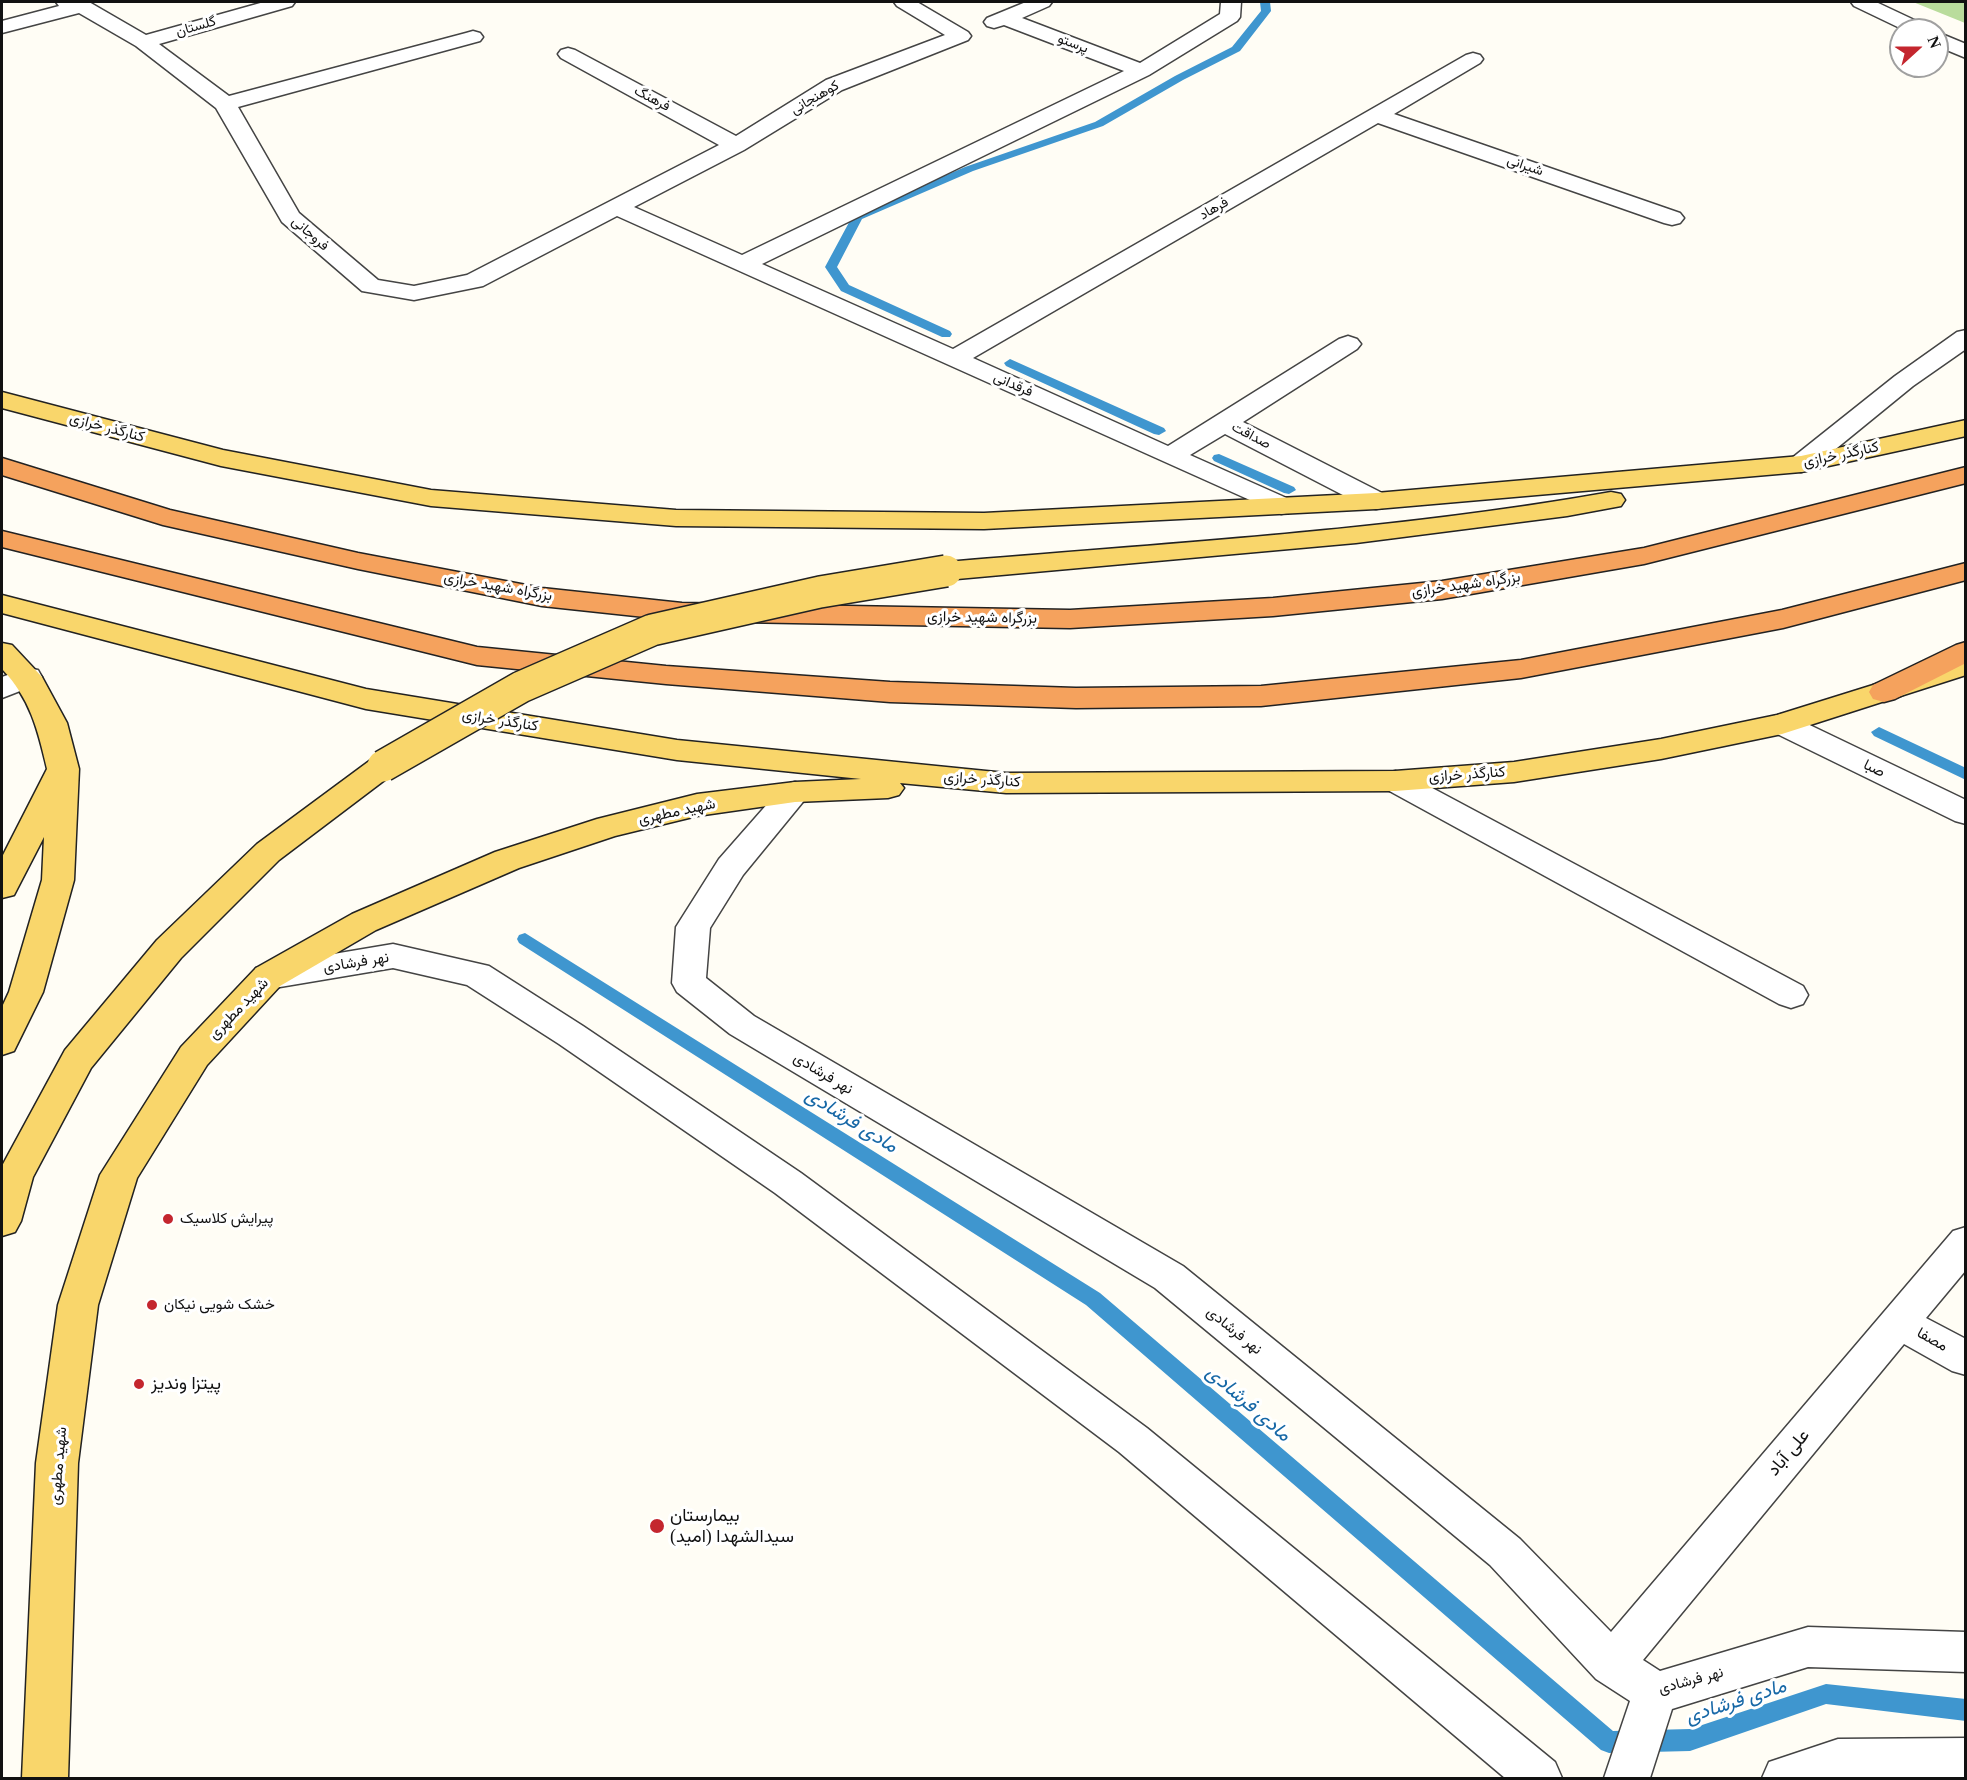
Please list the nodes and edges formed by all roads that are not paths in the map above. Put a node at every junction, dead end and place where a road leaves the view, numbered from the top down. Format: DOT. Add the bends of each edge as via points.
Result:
graph roads {
  1 [pos="285,2"];
  2 [pos="903,2"];
  3 [pos="1042,2"];
  4 [pos="1231,2"];
  5 [pos="1861,2"];
  6 [pos="73,3"];
  7 [pos="1004,18"];
  8 [pos="1895,18"];
  9 [pos="2,27"];
  10 [pos="961,36"];
  11 [pos="473,37"];
  12 [pos="142,42"];
  13 [pos="1949,44"];
  14 [pos="1965,52"];
  15 [pos="568,54"];
  16 [pos="1473,59"];
  17 [pos="1142,71"];
  18 [pos="225,104"];
  19 [pos="1377,115"];
  20 [pos="736,145"];
  21 [pos="618,208"];
  22 [pos="1672,218"];
  23 [pos="745,263"];
  24 [pos="1965,337"];
  25 [pos="1348,344"];
  26 [pos="954,359"];
  27 [pos="2,400"];
  28 [pos="1224,423"];
  29 [pos="1965,428"];
  30 [pos="1170,456"];
  31 [pos="1801,464"];
  32 [pos="2,466"];
  33 [pos="1965,476"];
  34 [pos="1376,501"];
  35 [pos="1281,506"];
  36 [pos="2,539"];
  37 [pos="1965,572"];
  38 [pos="2,604"];
  39 [pos="1965,651"];
  40 [pos="2,652"];
  41 [pos="1965,665"];
  42 [pos="14,683"];
  43 [pos="1884,692"];
  44 [pos="1782,724"];
  45 [pos="63,769"];
  46 [pos="1395,781"];
  47 [pos="1006,783"];
  48 [pos="795,792"];
  49 [pos="1965,813"];
  50 [pos="2,887"];
  51 [pos="268,977"];
  52 [pos="1791,995"];
  53 [pos="2,1041"];
  54 [pos="2,1221"];
  55 [pos="1965,1242"];
  56 [pos="1899,1322"];
  57 [pos="1965,1359"];
  58 [pos="1965,1653"];
  59 [pos="1612,1664"];
  60 [pos="1655,1693"];
  61 [pos="1965,1760"];
  62 [pos="45,1779"];
  63 [pos="1539,1779"];
  64 [pos="1627,1779"];
  65 [pos="1785,1779"];
  1 -- 12 [label="street, گلستان"];
  2 -- 10 [label="street"];
  3 -- 7 [label="street, کوهنجانی"];
  4 -- 17 [label="street" via="1230,17"];
  5 -- 8 [label="street"];
  6 -- 9 [label="street"];
  6 -- 12 [label="street, فروجانی"];
  7 -- 10 [label="street, کوهنجانی"];
  7 -- 17 [label="street, پرستو"];
  10 -- 20 [label="street, کوهنجانی" via="834,85"];
  11 -- 18 [label="street"];
  12 -- 18 [label="street, فروجانی"];
  13 -- 14 [label="street"];
  15 -- 20 [label="street, فرهنگ"];
  16 -- 19 [label="street, فرهاد"];
  17 -- 23 [label="street"];
  18 -- 21 [label="street, فروجانی" via="290,217 372,286 414,293 474,281"];
  19 -- 22 [label="street, شیرانی"];
  19 -- 26 [label="street, فرهاد"];
  20 -- 21 [label="street, کوهنجانی"];
  21 -- 23 [label="street, فرقدانی"];
  23 -- 26 [label="street, فرقدانی"];
  24 -- 31 [label="street"];
  25 -- 28 [label="street, صداقت"];
  26 -- 30 [label="street, فرقدانی"];
  27 -- 35 [label="main road, کنارگذر خرازی" via="221,458 431,498 664,517 984,521"];
  28 -- 30 [label="street"];
  28 -- 34 [label="street, صداقت"];
  29 -- 31 [label="main road, کنارگذر خرازی"];
  30 -- 35 [label="street, فرقدانی"];
  31 -- 34 [label="main road, کنارگذر خرازی"];
  31 -- 54 [label="main road, bridge" via="1567,508 1391,531 946,571 820,592 652,630 521,687 383,766 268,852 169,949 78,1059 14,1177"];
  32 -- 33 [label="highway, بزرگراه شهید خرازی" via="163,517 542,597 682,612 1070,619 1273,607 1442,590 1644,556"];
  34 -- 35 [label="main road, کنارگذر خرازی"];
  36 -- 37 [label="highway" via="477,656 890,692 1076,698 1261,696 1521,669 1783,619"];
  38 -- 47 [label="main road, کنارگذر خرازی" via="366,699 677,750"];
  39 -- 43 [label="highway"];
  40 -- 42 [label="main road"];
  41 -- 43 [label="main road, کنارگذر خرازی"];
  42 -- 45 [label="main road" via="52,723"];
  43 -- 44 [label="main road, کنارگذر خرازی"];
  44 -- 46 [label="main road, کنارگذر خرازی" via="1661,749 1525,770"];
  44 -- 49 [label="street, صبا"];
  45 -- 50 [label="main road"];
  45 -- 53 [label="main road" via="58,880 26,992"];
  46 -- 47 [label="main road, کنارگذر خرازی"];
  46 -- 52 [label="street"];
  47 -- 48 [label="main road, شهید مطهری"];
  48 -- 51 [label="main road, شهید مطهری" via="697,805 608,827 507,860 364,922"];
  48 -- 59 [label="street, نهر فرشادی" via="731,867 693,927 689,982 742,1025 1169,1277 1505,1552"];
  51 -- 62 [label="main road, شهید مطهری" via="194,1056 119,1175 78,1305 57,1463"];
  51 -- 63 [label="street, نهر فرشادی" via="393,956 477,975 788,1184 1133,1440"];
  55 -- 56 [label="street, علی آباد"];
  56 -- 57 [label="street, مصفا"];
  56 -- 59 [label="street, علی آباد"];
  58 -- 60 [label="street, نهر فرشادی" via="1808,1647"];
  59 -- 60 [label="street, نهر فرشادی"];
  60 -- 64 [label="street"];
  61 -- 65 [label="street" via="1838,1761"];
}
